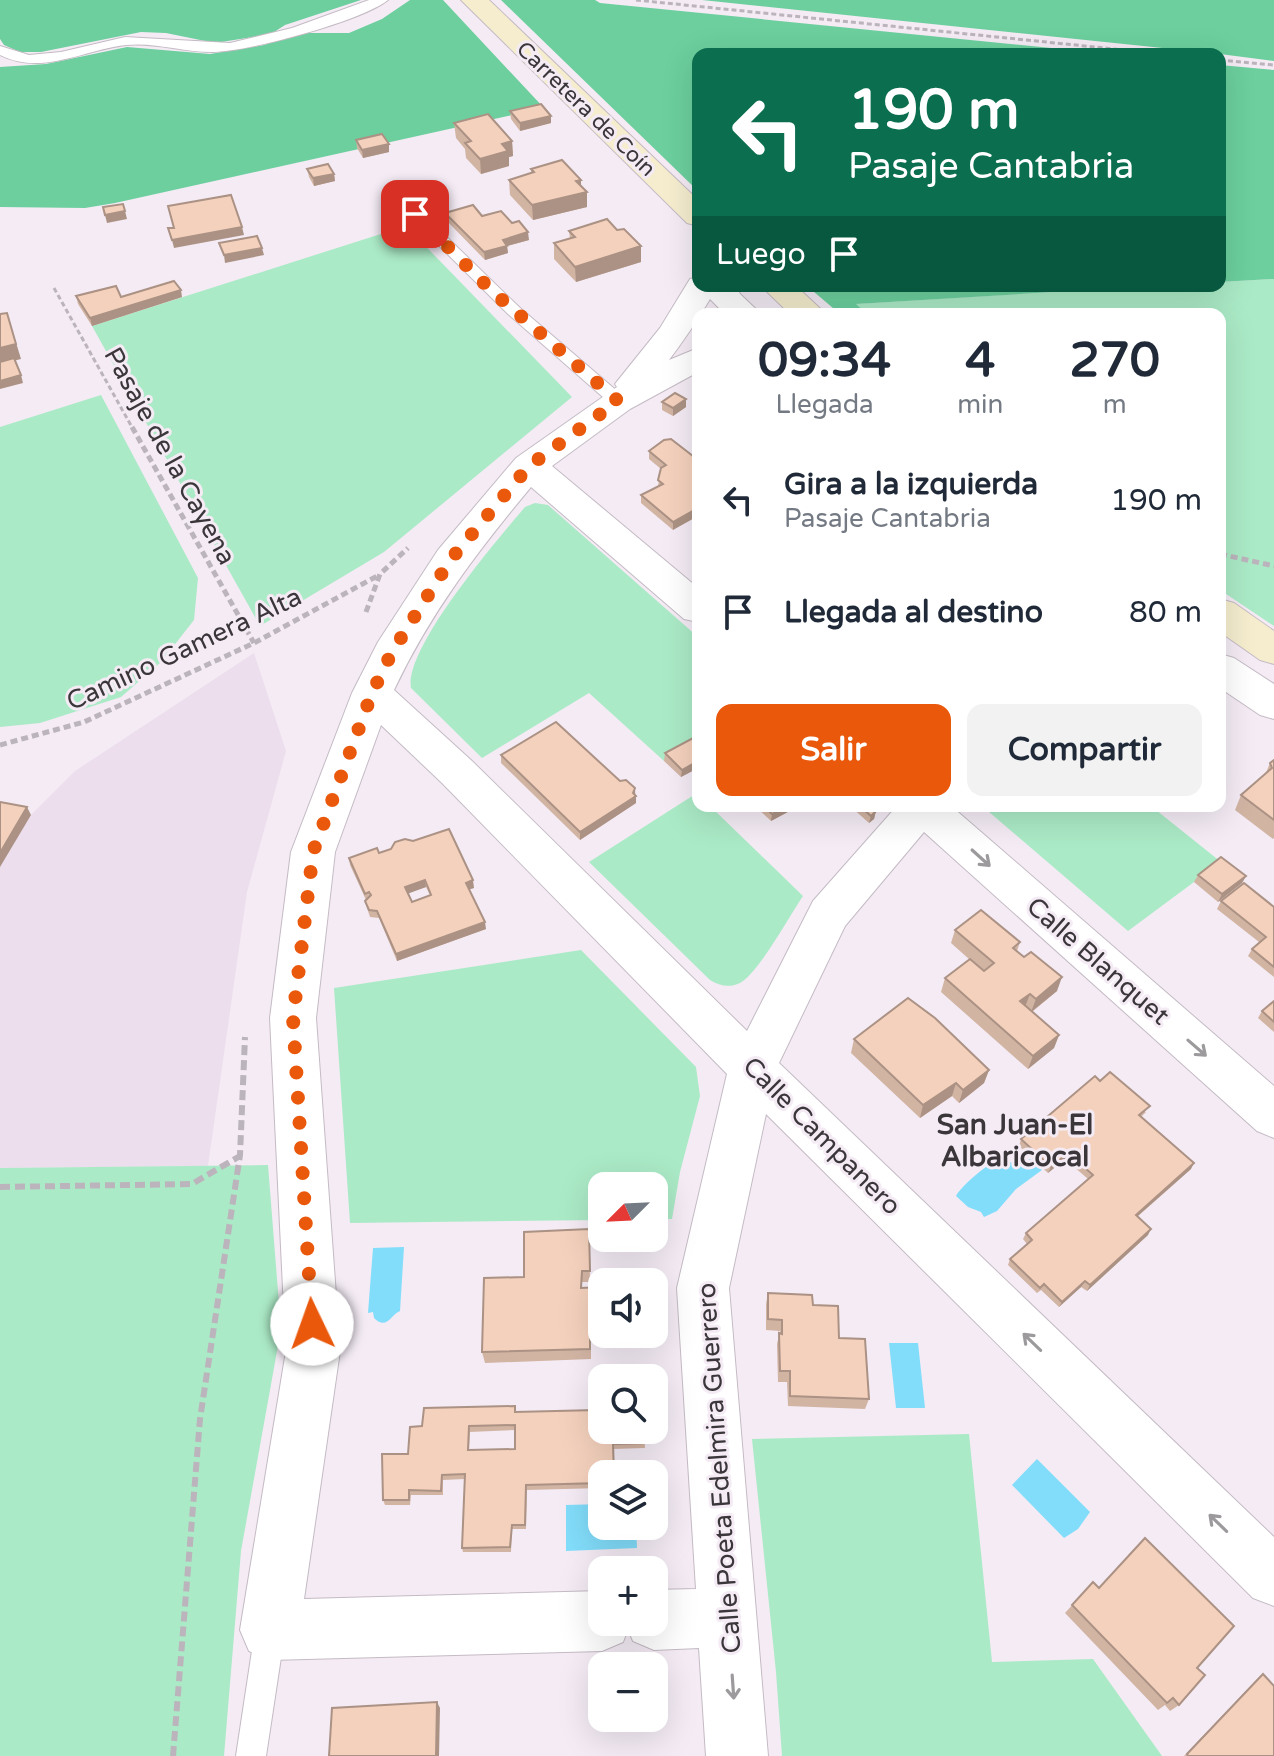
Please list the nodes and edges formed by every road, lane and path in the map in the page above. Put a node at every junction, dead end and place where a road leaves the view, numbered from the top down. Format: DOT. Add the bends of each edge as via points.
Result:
graph roads {
  1 [pos="381,0"];
  2 [pos="391,0"];
  3 [pos="474,0"];
  4 [pos="636,0"];
  5 [pos="313,24"];
  6 [pos="1104,48"];
  7 [pos="0,50"];
  8 [pos="1226,61"];
  9 [pos="1274,65"];
  10 [pos="692,211"];
  11 [pos="415,214"];
  12 [pos="54,288"];
  13 [pos="697,292"];
  14 [pos="723,292"];
  15 [pos="784,292"];
  16 [pos="737,308"];
  17 [pos="803,308"];
  18 [pos="692,361"];
  19 [pos="618,401"];
  20 [pos="529,466"];
  21 [pos="1226,555"];
  22 [pos="1274,566"];
  23 [pos="380,574"];
  24 [pos="692,604"];
  25 [pos="1226,617"];
  26 [pos="254,643"];
  27 [pos="1274,650"];
  28 [pos="1226,672"];
  29 [pos="372,693"];
  30 [pos="1274,704"];
  31 [pos="0,745"];
  32 [pos="917,812"];
  33 [pos="929,812"];
  34 [pos="752,1068"];
  35 [pos="1274,1116"];
  36 [pos="240,1155"];
  37 [pos="0,1187"];
  38 [pos="1274,1577"];
  39 [pos="728,1618"];
  40 [pos="668,1620"];
  41 [pos="588,1621"];
  42 [pos="270,1630"];
  43 [pos="251,1756"];
  44 [pos="737,1756"];
  1 -- 5 [label="lane"];
  2 -- 5 [label="lane" via="378,17 367,21"];
  3 -- 10 [label="street, Carretera de Coín"];
  4 -- 6 [label="path"];
  5 -- 7 [label="lane" via="213,48 132,40 40,60 10,57"];
  8 -- 9 [label="path"];
  11 -- 19 [label="lane" via="492,291"];
  12 -- 26 [label="path, Pasaje de la Cayena"];
  13 -- 19 [label="street" via="674,332"];
  14 -- 16 [label="street"];
  15 -- 17 [label="street"];
  18 -- 19 [label="street"];
  19 -- 20 [label="street"];
  20 -- 24 [label="street"];
  20 -- 29 [label="street" via="451,559"];
  21 -- 22 [label="path"];
  23 -- 26 [label="path, Camino Gamera Alta"];
  25 -- 27 [label="street"];
  26 -- 31 [label="path, Camino Gamera Alta" via="84,722"];
  28 -- 30 [label="street"];
  29 -- 34 [label="street, Calle Campanero"];
  29 -- 42 [label="street" via="313,852 293,1018 313,1351"];
  32 -- 34 [label="street, Calle Poeta Edelmira Guerrero" via="829,914"];
  33 -- 35 [label="street, Calle Blanquet, one-way"];
  38 -- 34 [label="street, Calle Campanero, one-way"];
  34 -- 39 [label="street, Calle Poeta Edelmira Guerrero" via="703,1288"];
  36 -- 37 [label="path" via="192,1184"];
  39 -- 40 [label="street"];
  39 -- 44 [label="street, Calle Poeta Edelmira Guerrero, one-way"];
  41 -- 42 [label="street"];
  42 -- 43 [label="lane"];
}
